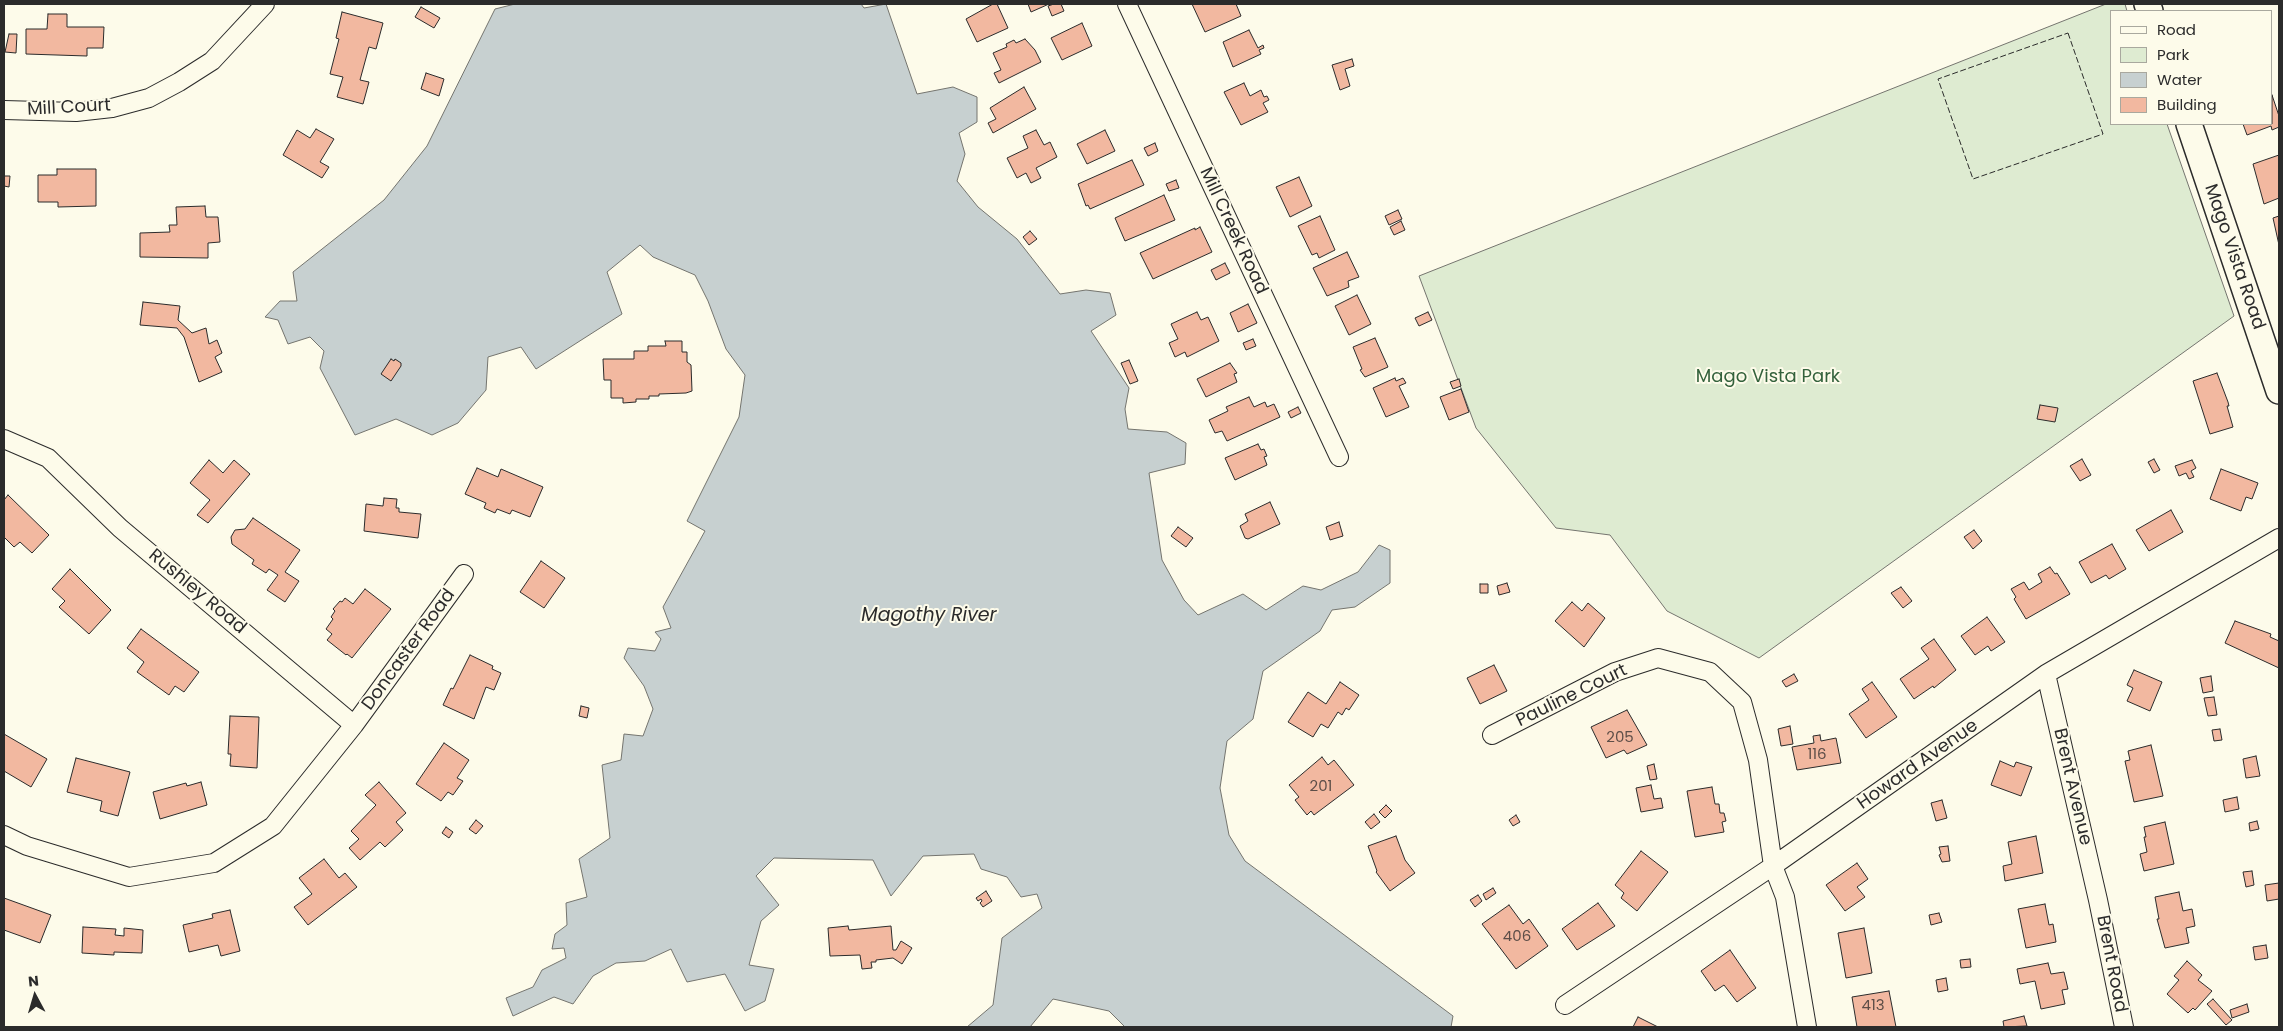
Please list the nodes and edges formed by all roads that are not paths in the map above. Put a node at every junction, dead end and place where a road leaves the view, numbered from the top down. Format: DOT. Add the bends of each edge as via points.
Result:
graph roads {
  1 [pos="264,4"];
  2 [pos="1127,4"];
  3 [pos="4,110"];
  4 [pos="2189,125"];
  5 [pos="2279,390"];
  6 [pos="4,439"];
  7 [pos="1339,457"];
  8 [pos="2279,538"];
  9 [pos="464,574"];
  10 [pos="2046,674"];
  11 [pos="354,725"];
  12 [pos="1492,735"];
  13 [pos="4,835"];
  14 [pos="1773,866"];
  15 [pos="2098,900"];
  16 [pos="1565,1005"];
  17 [pos="1807,1027"];
  18 [pos="2124,1027"];
  1 -- 3 [label="street, Mill Court" via="212,61 149,98 112,108 76,112"];
  2 -- 7 [label="street, Mill Creek Road"];
  4 -- 5 [label="street, Mago Vista Road"];
  6 -- 11 [label="street, Rushley Road" via="48,458 120,528"];
  8 -- 10 [label="street, Howard Avenue"];
  9 -- 11 [label="street, Doncaster Road"];
  10 -- 14 [label="street, Howard Avenue"];
  10 -- 15 [label="street, Brent Avenue"];
  11 -- 13 [label="street" via="273,826 214,863 129,877 27,846"];
  12 -- 14 [label="street, Pauline Court" via="1615,672 1658,658 1710,672 1742,702 1758,760"];
  14 -- 16 [label="street, Howard Avenue"];
  14 -- 17 [label="street, Pauline Court" via="1785,897"];
  15 -- 18 [label="street, Brent Road"];
}
